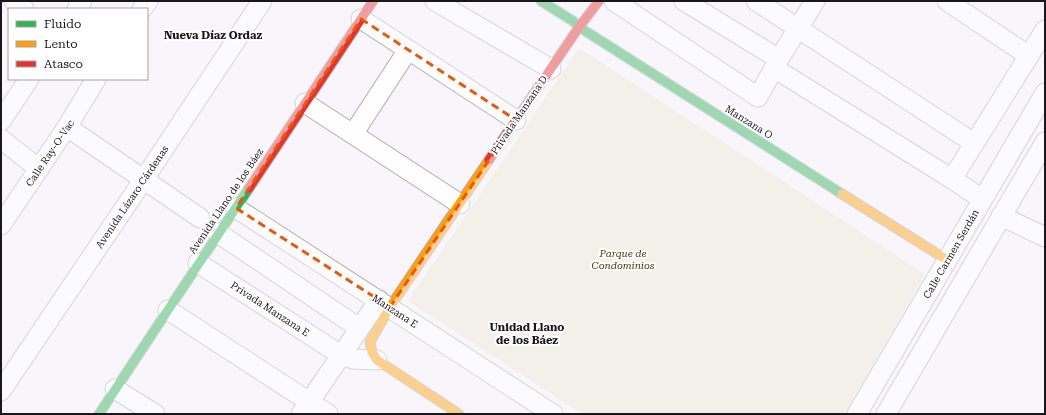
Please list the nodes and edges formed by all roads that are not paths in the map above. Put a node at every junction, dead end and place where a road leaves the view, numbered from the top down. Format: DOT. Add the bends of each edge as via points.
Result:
graph roads {
  1 [pos="14,1"];
  2 [pos="262,1"];
  3 [pos="373,1"];
  4 [pos="435,1"];
  5 [pos="541,1"];
  6 [pos="586,1"];
  7 [pos="599,1"];
  8 [pos="614,1"];
  9 [pos="684,1"];
  10 [pos="756,1"];
  11 [pos="815,1"];
  12 [pos="947,1"];
  13 [pos="23,8"];
  14 [pos="361,19"];
  15 [pos="576,24"];
  16 [pos="798,28"];
  17 [pos="1045,30"];
  18 [pos="408,50"];
  19 [pos="1028,56"];
  20 [pos="777,64"];
  21 [pos="551,69"];
  22 [pos="28,80"];
  23 [pos="95,80"];
  24 [pos="1045,93"];
  25 [pos="305,103"];
  26 [pos="516,120"];
  27 [pos="1,121"];
  28 [pos="67,127"];
  29 [pos="354,134"];
  30 [pos="1,139"];
  31 [pos="1045,142"];
  32 [pos="974,143"];
  33 [pos="39,169"];
  34 [pos="144,179"];
  35 [pos="952,179"];
  36 [pos="982,199"];
  37 [pos="460,204"];
  38 [pos="236,208"];
  39 [pos="1001,216"];
  40 [pos="200,218"];
  41 [pos="1,226"];
  42 [pos="218,233"];
  43 [pos="1045,238"];
  44 [pos="947,260"];
  45 [pos="198,263"];
  46 [pos="384,304"];
  47 [pos="168,310"];
  48 [pos="359,328"];
  49 [pos="341,356"];
  50 [pos="377,360"];
  51 [pos="116,389"];
  52 [pos="1,391"];
  53 [pos="305,408"];
  54 [pos="544,412"];
  55 [pos="891,412"];
  56 [pos="99,414"];
  57 [pos="155,414"];
  58 [pos="328,414"];
  59 [pos="460,414"];
  60 [pos="857,414"];
  1 -- 13 [label="street"];
  2 -- 34 [label="street, Avenida Lázaro Cárdenas"];
  3 -- 14 [label="street, Avenida Llano de los Báez"];
  4 -- 21 [label="street"];
  5 -- 15 [label="street, Manzana O"];
  6 -- 15 [label="street"];
  7 -- 15 [label="street, Privada Manzana D"];
  8 -- 20 [label="street" via="758,97"];
  9 -- 20 [label="street"];
  10 -- 16 [label="street"];
  11 -- 16 [label="street"];
  12 -- 19 [label="street"];
  14 -- 18 [label="street"];
  14 -- 25 [label="street, Avenida Llano de los Báez"];
  15 -- 21 [label="street, Privada Manzana D"];
  15 -- 44 [label="street, Manzana O"];
  16 -- 20 [label="street"];
  16 -- 32 [label="street"];
  17 -- 19 [label="street"];
  18 -- 26 [label="street"];
  18 -- 29 [label="street"];
  19 -- 32 [label="street"];
  20 -- 35 [label="street"];
  21 -- 26 [label="street, Privada Manzana D"];
  22 -- 27 [label="street"];
  23 -- 28 [label="street, Calle Ray-O-Vac"];
  24 -- 36 [label="street, Calle Carmen Serdán"];
  25 -- 29 [label="street"];
  25 -- 38 [label="street, Avenida Llano de los Báez"];
  26 -- 37 [label="street, Privada Manzana D"];
  28 -- 33 [label="street, Calle Ray-O-Vac"];
  28 -- 34 [label="street"];
  29 -- 37 [label="street"];
  30 -- 33 [label="street"];
  31 -- 39 [label="street"];
  32 -- 35 [label="street"];
  33 -- 41 [label="street, Calle Ray-O-Vac"];
  34 -- 40 [label="street"];
  34 -- 52 [label="street, Avenida Lázaro Cárdenas"];
  35 -- 36 [label="street"];
  36 -- 44 [label="street, Calle Carmen Serdán"];
  37 -- 46 [label="street, Privada Manzana D"];
  38 -- 42 [label="street, Avenida Llano de los Báez"];
  38 -- 46 [label="street, Manzana E"];
  39 -- 43 [label="street"];
  39 -- 55 [label="street"];
  42 -- 45 [label="street, Avenida Llano de los Báez"];
  42 -- 48 [label="street"];
  44 -- 60 [label="street, Calle Carmen Serdán"];
  45 -- 47 [label="street, Avenida Llano de los Báez"];
  45 -- 49 [label="street, Privada Manzana E"];
  46 -- 48 [label="street"];
  46 -- 50 [label="street, Privada Manzana D" via="370,342"];
  46 -- 54 [label="street, Manzana E"];
  47 -- 51 [label="street, Avenida Llano de los Báez"];
  47 -- 53 [label="street"];
  48 -- 49 [label="street"];
  49 -- 50 [label="street"];
  49 -- 53 [label="street"];
  50 -- 59 [label="street"];
  51 -- 56 [label="street, Avenida Llano de los Báez"];
  51 -- 57 [label="street"];
  53 -- 58 [label="street"];
}
